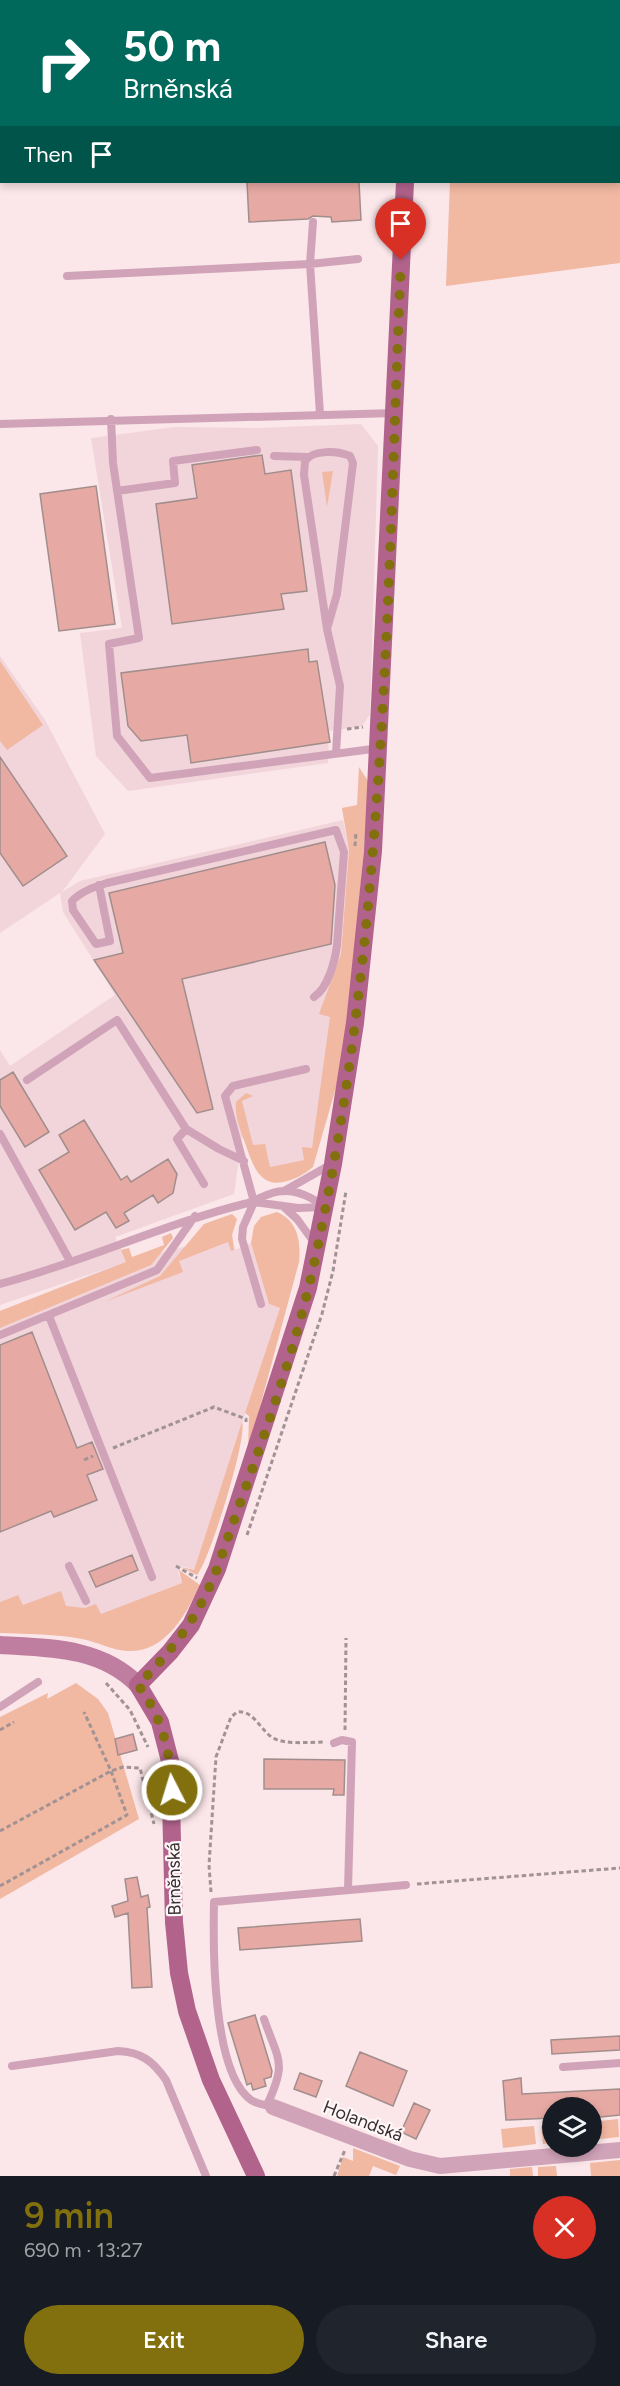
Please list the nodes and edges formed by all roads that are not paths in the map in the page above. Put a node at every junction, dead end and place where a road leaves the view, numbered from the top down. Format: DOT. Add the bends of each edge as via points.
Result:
graph roads {
  1 [pos="405,183"];
  2 [pos="313,222"];
  3 [pos="358,259"];
  4 [pos="310,264"];
  5 [pos="67,276"];
  6 [pos="395,413"];
  7 [pos="320,414"];
  8 [pos="111,419"];
  9 [pos="0,424"];
  10 [pos="257,450"];
  11 [pos="274,456"];
  12 [pos="307,457"];
  13 [pos="117,491"];
  14 [pos="327,629"];
  15 [pos="380,748"];
  16 [pos="336,753"];
  17 [pos="99,885"];
  18 [pos="314,997"];
  19 [pos="306,1069"];
  20 [pos="27,1080"];
  21 [pos="186,1129"];
  22 [pos="0,1134"];
  23 [pos="244,1161"];
  24 [pos="333,1164"];
  25 [pos="204,1184"];
  26 [pos="283,1191"];
  27 [pos="254,1202"];
  28 [pos="284,1207"];
  29 [pos="325,1207"];
  30 [pos="195,1216"];
  31 [pos="317,1247"];
  32 [pos="70,1261"];
  33 [pos="0,1284"];
  34 [pos="261,1304"];
  35 [pos="49,1316"];
  36 [pos="0,1335"];
  37 [pos="69,1566"];
  38 [pos="152,1577"];
  39 [pos="86,1601"];
  40 [pos="0,1645"];
  41 [pos="38,1682"];
  42 [pos="138,1685"];
  43 [pos="0,1707"];
  44 [pos="334,1743"];
  45 [pos="406,1885"];
  46 [pos="348,1890"];
  47 [pos="264,2019"];
  48 [pos="620,2063"];
  49 [pos="12,2066"];
  50 [pos="563,2067"];
  51 [pos="270,2106"];
  52 [pos="620,2150"];
  53 [pos="441,2171"];
  54 [pos="206,2176"];
  55 [pos="256,2176"];
  1 -- 6 [label="main road"];
  2 -- 4 [label="lane"];
  3 -- 4 [label="lane"];
  4 -- 5 [label="lane"];
  4 -- 7 [label="lane"];
  6 -- 7 [label="lane"];
  6 -- 15 [label="main road"];
  7 -- 8 [label="lane"];
  8 -- 9 [label="lane"];
  8 -- 13 [label="lane"];
  10 -- 13 [label="lane" via="173,461 175,483"];
  11 -- 12 [label="lane"];
  12 -- 14 [label="lane" via="304,475"];
  12 -- 14 [label="lane" via="340,452 350,456 353,463 337,594"];
  13 -- 16 [label="lane" via="139,638 109,644 117,736 150,778"];
  14 -- 16 [label="lane" via="340,686"];
  15 -- 16 [label="lane"];
  15 -- 24 [label="main road" via="363,964"];
  17 -- 17 [label="lane" via="110,941 96,944 73,910 72,901"];
  17 -- 18 [label="lane" via="336,830 344,852 336,951 321,993"];
  19 -- 23 [label="lane" via="233,1086 225,1096"];
  20 -- 21 [label="lane" via="117,1020"];
  21 -- 23 [label="lane"];
  21 -- 25 [label="lane" via="177,1139"];
  22 -- 32 [label="lane"];
  23 -- 27 [label="lane"];
  24 -- 26 [label="lane"];
  24 -- 29 [label="main road"];
  26 -- 27 [label="lane"];
  26 -- 29 [label="lane" via="301,1194"];
  27 -- 28 [label="lane"];
  27 -- 30 [label="lane"];
  27 -- 34 [label="lane" via="242,1239"];
  28 -- 29 [label="lane"];
  28 -- 31 [label="lane"];
  29 -- 31 [label="main road"];
  30 -- 32 [label="lane"];
  30 -- 35 [label="lane" via="157,1270"];
  31 -- 42 [label="main road" via="286,1362 211,1586 180,1640"];
  32 -- 33 [label="lane"];
  35 -- 36 [label="lane"];
  35 -- 38 [label="lane"];
  37 -- 39 [label="lane"];
  40 -- 42 [label="main road" via="64,1650 94,1657 114,1666"];
  41 -- 43 [label="lane"];
  42 -- 55 [label="main road, Brněnská" via="160,1722 170,1761 174,1922 187,2011 211,2080"];
  44 -- 46 [label="lane" via="352,1742"];
  45 -- 46 [label="lane"];
  46 -- 51 [label="lane" via="214,1902 216,2012 241,2089 251,2100"];
  47 -- 51 [label="lane" via="280,2065"];
  48 -- 50 [label="lane"];
  49 -- 54 [label="lane" via="118,2051 145,2057 166,2080"];
  51 -- 53 [label="street, Holandská"];
  52 -- 53 [label="street, Holandská"];
}
